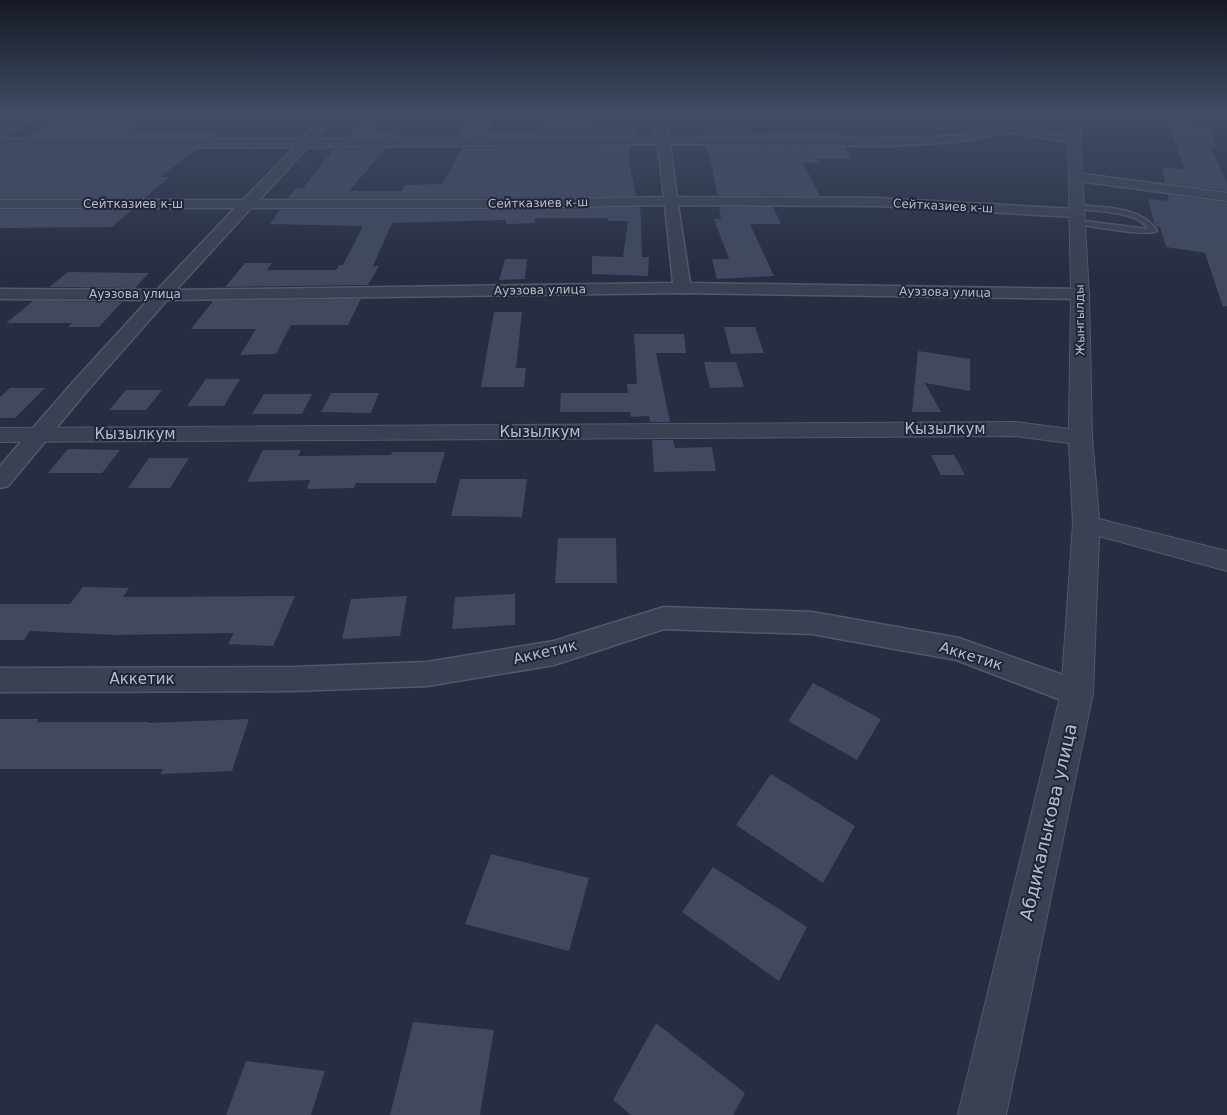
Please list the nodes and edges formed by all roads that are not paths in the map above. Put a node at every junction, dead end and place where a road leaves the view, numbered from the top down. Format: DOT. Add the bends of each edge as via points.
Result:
graph roads {
  1 [pos="283,167"];
  2 [pos="666,167"];
  3 [pos="1075,167"];
  4 [pos="1076,177"];
  5 [pos="1227,196"];
  6 [pos="672,201"];
  7 [pos="0,204"];
  8 [pos="248,204"];
  9 [pos="1076,214"];
  10 [pos="682,288"];
  11 [pos="0,294"];
  12 [pos="1080,294"];
  13 [pos="162,295"];
  14 [pos="38,434"];
  15 [pos="0,435"];
  16 [pos="1080,437"];
  17 [pos="0,481"];
  18 [pos="1086,524"];
  19 [pos="1227,561"];
  20 [pos="0,680"];
  21 [pos="1077,693"];
  22 [pos="982,1115"];
  1 -- 8 [label="street"];
  2 -- 6 [label="street"];
  3 -- 4 [label="street, Жынгылды"];
  4 -- 5 [label="street"];
  4 -- 9 [label="street, Жынгылды"];
  6 -- 8 [label="street, Сейтказиев к-ш"];
  6 -- 9 [label="street, Сейтказиев к-ш" via="879,202"];
  6 -- 10 [label="street"];
  7 -- 8 [label="street, Сейтказиев к-ш"];
  8 -- 13 [label="street"];
  9 -- 9 [label="lane" via="1138,231 1153,231 1148,222 1133,215"];
  9 -- 12 [label="street, Жынгылды"];
  10 -- 12 [label="street, Ауэзова улица"];
  10 -- 13 [label="street, Ауэзова улица"];
  11 -- 13 [label="street, Ауэзова улица"];
  12 -- 16 [label="street, Жынгылды"];
  13 -- 14 [label="street"];
  14 -- 15 [label="street, Кызылкум"];
  14 -- 16 [label="street, Кызылкум" via="1015,429"];
  14 -- 17 [label="street"];
  16 -- 18 [label="street, Жынгылды"];
  18 -- 19 [label="street"];
  18 -- 21 [label="street, Абдикалыкова улица"];
  20 -- 21 [label="street, Аккетик" via="427,674 554,653 664,618 812,623 930,644 959,650"];
  21 -- 22 [label="street, Абдикалыкова улица"];
}
